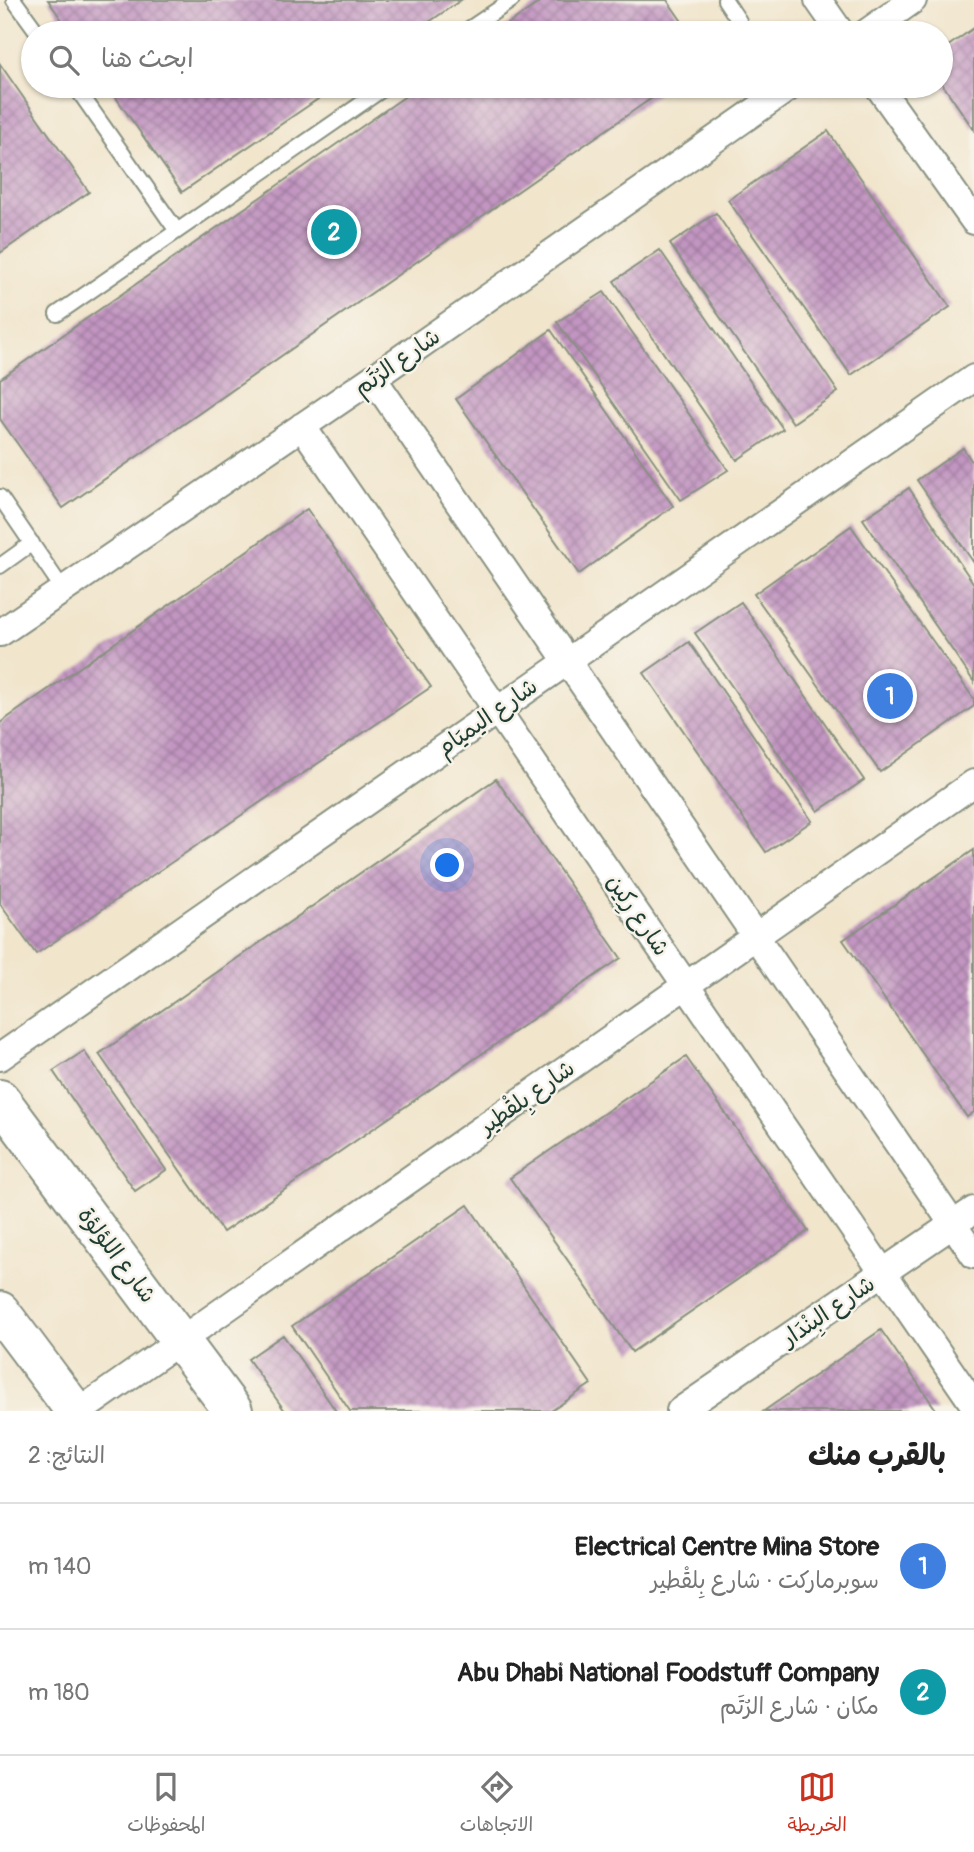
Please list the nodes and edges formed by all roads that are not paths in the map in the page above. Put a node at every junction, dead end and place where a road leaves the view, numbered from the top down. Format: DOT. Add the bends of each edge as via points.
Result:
graph roads {
  1 [pos="14,0"];
  2 [pos="512,0"];
  3 [pos="725,0"];
  4 [pos="818,0"];
  5 [pos="913,0"];
  6 [pos="29,21"];
  7 [pos="481,21"];
  8 [pos="739,21"];
  9 [pos="833,21"];
  10 [pos="883,21"];
  11 [pos="83,98"];
  12 [pos="370,98"];
  13 [pos="774,98"];
  14 [pos="887,98"];
  15 [pos="974,221"];
  16 [pos="177,231"];
  17 [pos="57,314"];
  18 [pos="974,378"];
  19 [pos="373,379"];
  20 [pos="302,426"];
  21 [pos="0,497"];
  22 [pos="32,543"];
  23 [pos="0,566"];
  24 [pos="62,588"];
  25 [pos="0,633"];
  26 [pos="567,661"];
  27 [pos="497,710"];
  28 [pos="974,783"];
  29 [pos="756,936"];
  30 [pos="686,985"];
  31 [pos="0,1057"];
  32 [pos="0,1099"];
  33 [pos="964,1217"];
  34 [pos="974,1255"];
  35 [pos="884,1273"];
  36 [pos="0,1311"];
  37 [pos="181,1340"];
  38 [pos="974,1405"];
  39 [pos="78,1411"];
  40 [pos="233,1411"];
  41 [pos="680,1411"];
  1 -- 6 [label="lane"];
  2 -- 7 [label="lane"];
  3 -- 8 [label="lane"];
  4 -- 9 [label="street"];
  5 -- 10 [label="street"];
  11 -- 16 [label="lane"];
  12 -- 16 [label="lane"];
  13 -- 19 [label="street, شارع الرُتَم"];
  14 -- 15 [label="street"];
  16 -- 17 [label="lane"];
  18 -- 26 [label="street, شارع اليميَام"];
  19 -- 20 [label="street, شارع الرُتَم"];
  19 -- 26 [label="street"];
  20 -- 24 [label="street, شارع الرُتَم"];
  20 -- 27 [label="street, شارع رِكِين"];
  21 -- 22 [label="lane"];
  22 -- 23 [label="lane"];
  22 -- 24 [label="lane"];
  24 -- 25 [label="street, شارع الرُتَم"];
  26 -- 27 [label="street, شارع اليميَام"];
  26 -- 29 [label="street"];
  27 -- 30 [label="street, شارع رِكِين"];
  27 -- 31 [label="street, شارع اليميَام"];
  28 -- 29 [label="street, شارع بِلقْطير"];
  29 -- 30 [label="street, شارع بِلقْطير"];
  29 -- 33 [label="street"];
  30 -- 35 [label="street, شارع رِكِين"];
  30 -- 37 [label="street, شارع بِلقْطير"];
  32 -- 37 [label="street, شارع اللؤلؤة"];
  33 -- 34 [label="street"];
  33 -- 35 [label="street, شارع البِنْدَار"];
  35 -- 38 [label="street, شارع رِكِين"];
  35 -- 41 [label="street, شارع البِنْدَار"];
  36 -- 39 [label="street"];
  37 -- 39 [label="street, شارع بِلقْطير"];
  37 -- 40 [label="street, شارع اللؤلؤة"];
}
